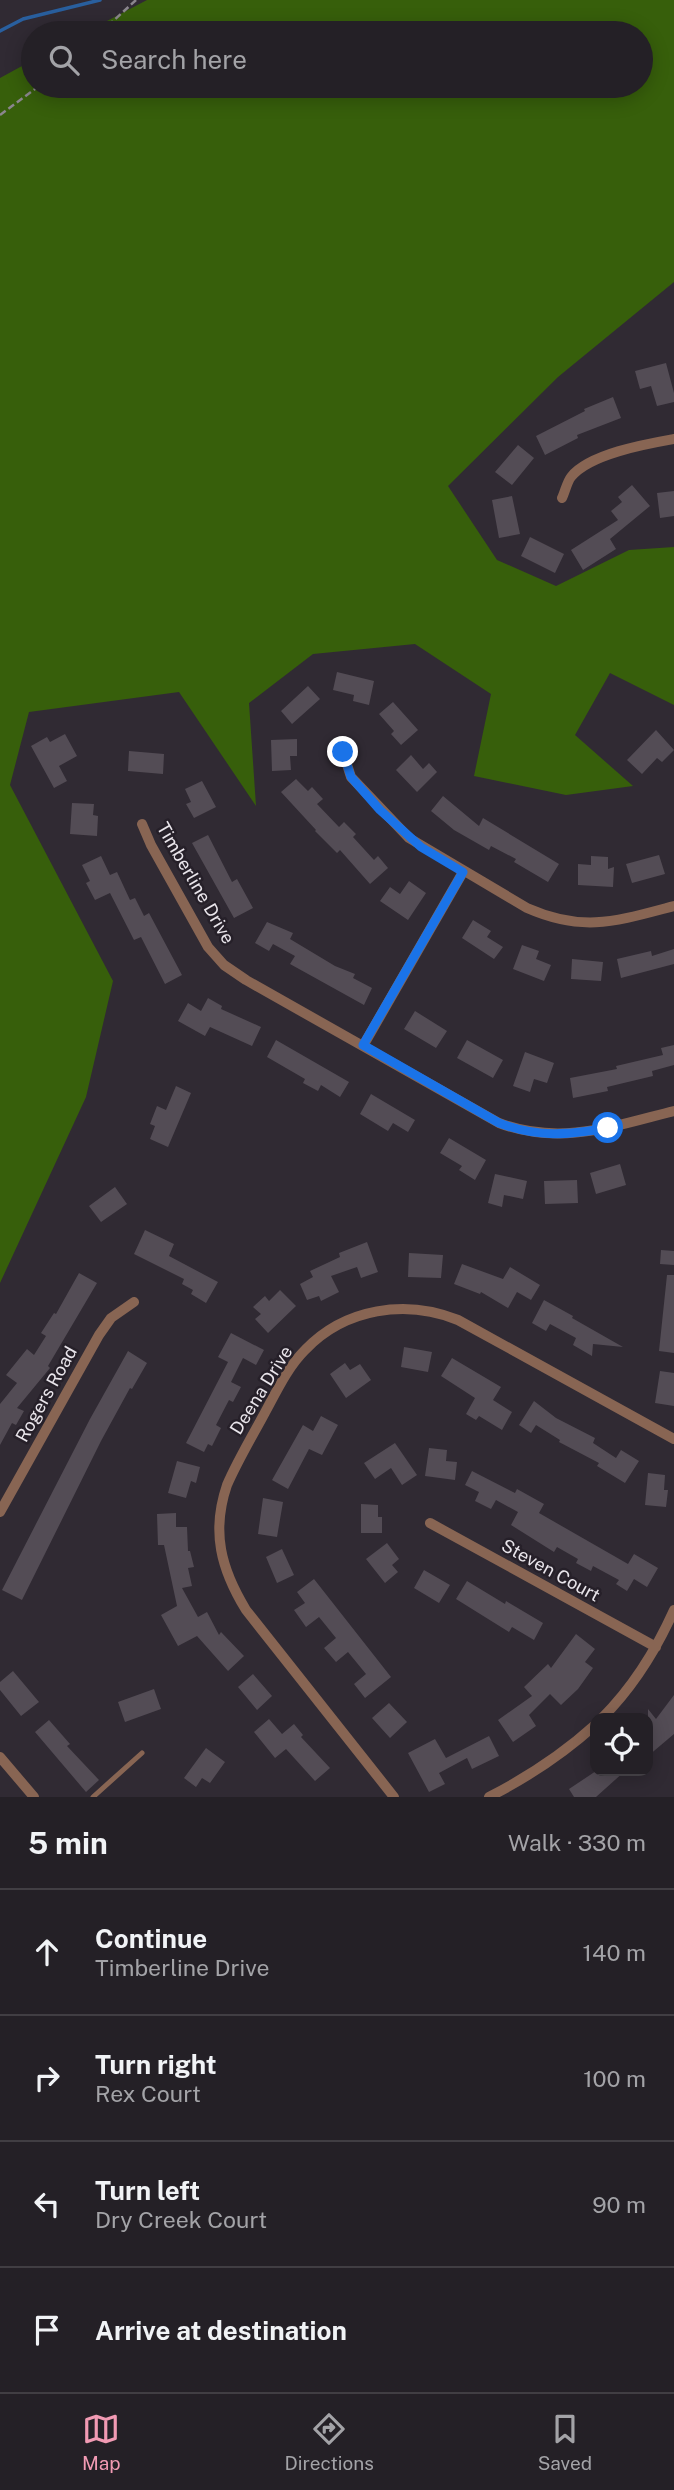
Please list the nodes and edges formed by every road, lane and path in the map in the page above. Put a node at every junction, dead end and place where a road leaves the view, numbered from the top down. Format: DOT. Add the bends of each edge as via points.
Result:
graph roads {
  1 [pos="136,0"];
  2 [pos="113,21"];
  3 [pos="23,98"];
  4 [pos="0,115"];
  5 [pos="674,439"];
  6 [pos="562,498"];
  7 [pos="343,752"];
  8 [pos="142,824"];
  9 [pos="463,872"];
  10 [pos="674,906"];
  11 [pos="363,1045"];
  12 [pos="674,1111"];
  13 [pos="134,1302"];
  14 [pos="674,1439"];
  15 [pos="0,1512"];
  16 [pos="430,1522"];
  17 [pos="674,1610"];
  18 [pos="656,1647"];
  19 [pos="606,1713"];
  20 [pos="590,1728"];
  21 [pos="142,1753"];
  22 [pos="0,1757"];
  23 [pos="34,1797"];
  24 [pos="93,1797"];
  25 [pos="394,1797"];
  26 [pos="489,1797"];
  1 -- 2 [label="path"];
  3 -- 4 [label="path"];
  5 -- 6 [label="street" via="606,456 582,468 570,478"];
  7 -- 9 [label="street" via="351,777 380,810 421,847"];
  8 -- 11 [label="street, Timberline Drive" via="208,947 225,965"];
  9 -- 10 [label="street" via="527,908 572,922 612,922"];
  9 -- 11 [label="street"];
  11 -- 12 [label="street, Timberline Drive" via="499,1123 540,1134 582,1132"];
  13 -- 15 [label="street, Rogers Road" via="111,1318 99,1335"];
  14 -- 25 [label="street, Deena Drive" via="458,1320 426,1310 374,1311 348,1320 304,1350 284,1377 227,1485 219,1525 224,1567 246,1610"];
  16 -- 18 [label="street, Steven Court"];
  17 -- 18 [label="street"];
  18 -- 19 [label="street"];
  20 -- 26 [label="street" via="549,1763"];
  21 -- 24 [label="lane"];
  22 -- 23 [label="street"];
}
